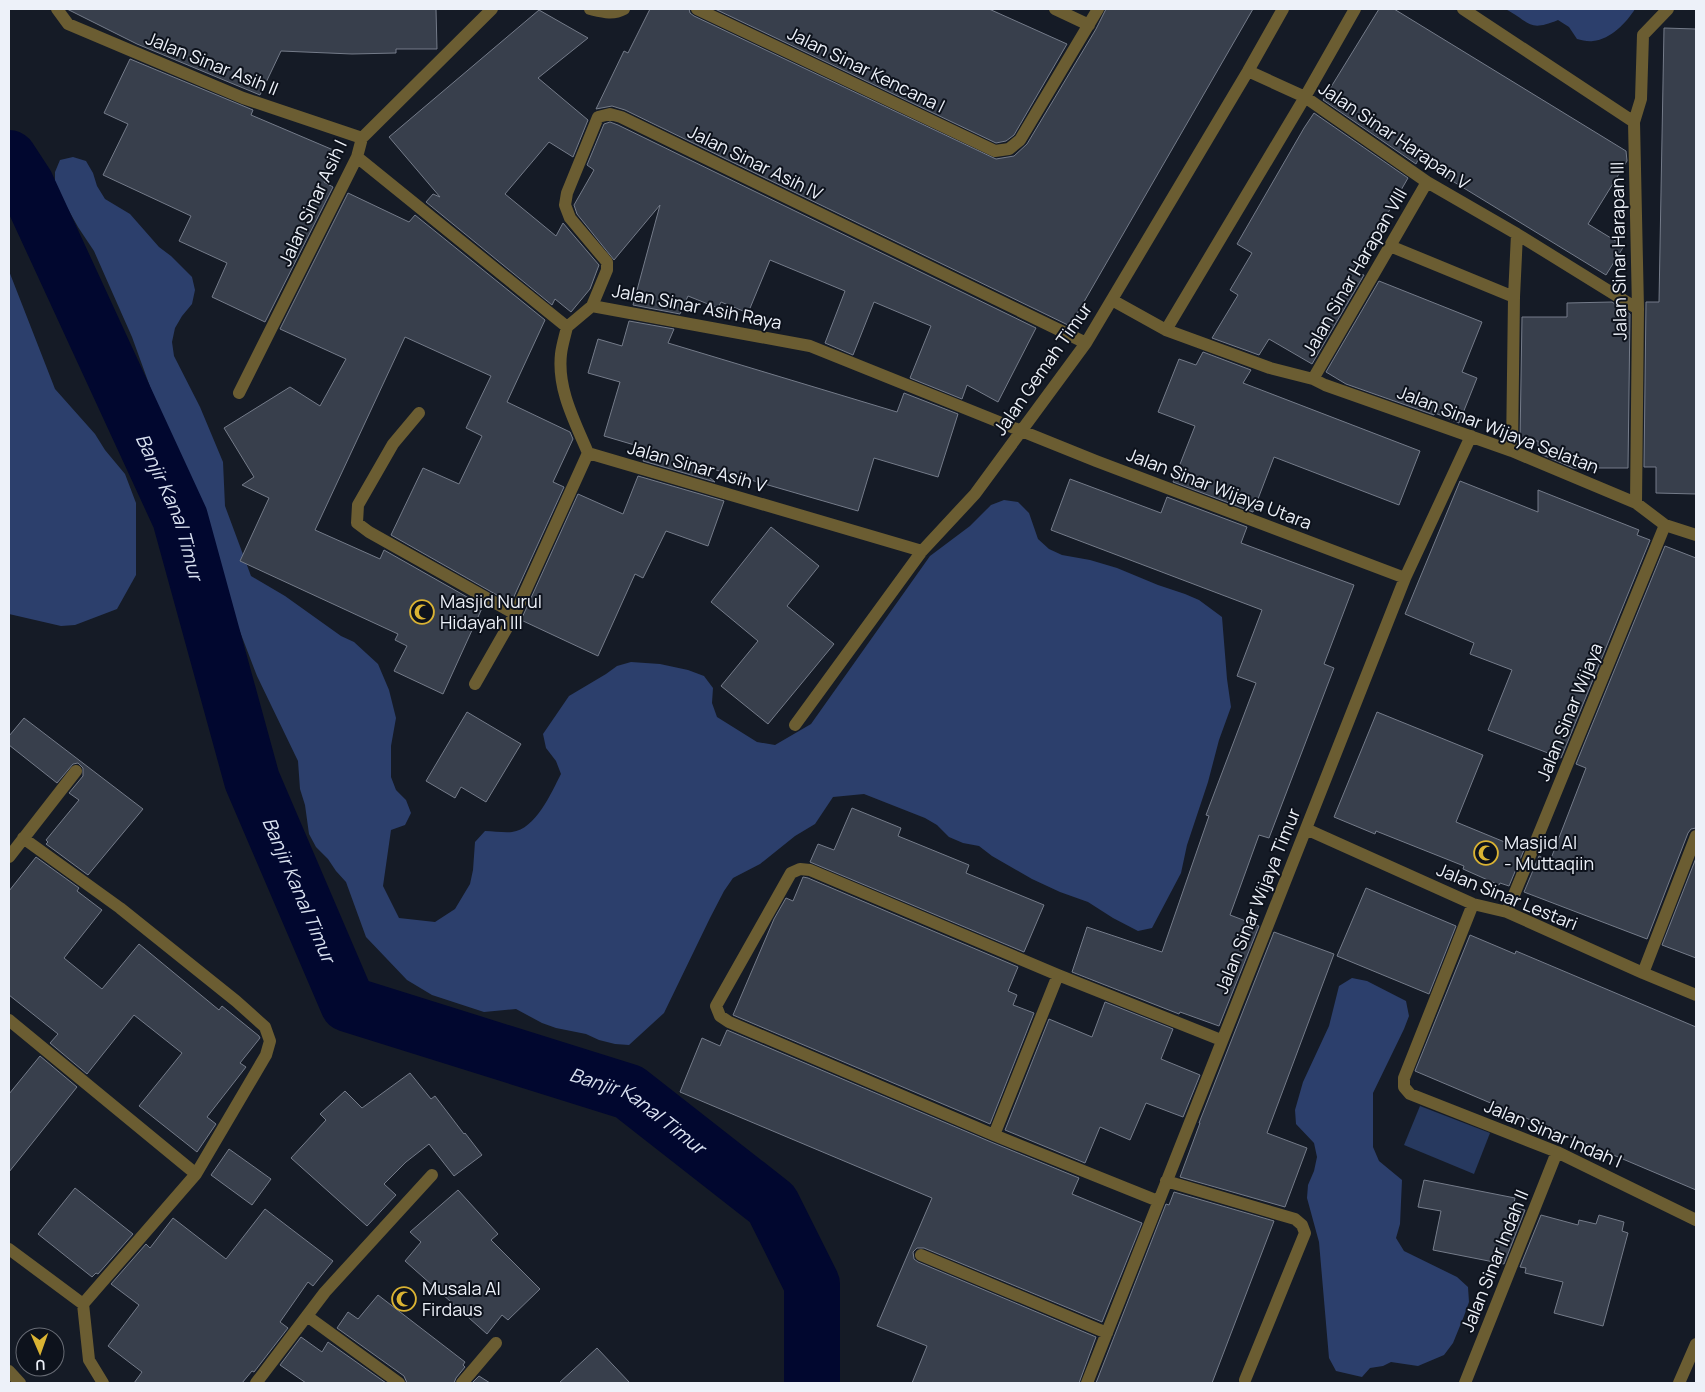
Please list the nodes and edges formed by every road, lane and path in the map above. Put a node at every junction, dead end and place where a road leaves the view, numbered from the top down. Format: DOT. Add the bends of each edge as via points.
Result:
graph roads {
  1 [pos="57,9"];
  2 [pos="492,9"];
  3 [pos="590,9"];
  4 [pos="624,9"];
  5 [pos="697,9"];
  6 [pos="1055,9"];
  7 [pos="1098,9"];
  8 [pos="1283,9"];
  9 [pos="1354,9"];
  10 [pos="1463,9"];
  11 [pos="1668,9"];
  12 [pos="1089,25"];
  13 [pos="1248,71"];
  14 [pos="1305,97"];
  15 [pos="1634,122"];
  16 [pos="362,138"];
  17 [pos="357,158"];
  18 [pos="1427,182"];
  19 [pos="1517,234"];
  20 [pos="1390,246"];
  21 [pos="1514,297"];
  22 [pos="1112,300"];
  23 [pos="592,306"];
  24 [pos="1638,309"];
  25 [pos="567,327"];
  26 [pos="1166,330"];
  27 [pos="1086,343"];
  28 [pos="1313,379"];
  29 [pos="240,393"];
  30 [pos="419,413"];
  31 [pos="1021,431"];
  32 [pos="1471,436"];
  33 [pos="1512,451"];
  34 [pos="588,453"];
  35 [pos="1636,503"];
  36 [pos="1665,525"];
  37 [pos="1696,535"];
  38 [pos="922,551"];
  39 [pos="1405,578"];
  40 [pos="515,614"];
  41 [pos="474,684"];
  42 [pos="795,725"];
  43 [pos="76,771"];
  44 [pos="1306,829"];
  45 [pos="1696,836"];
  46 [pos="23,838"];
  47 [pos="9,857"];
  48 [pos="1473,904"];
  49 [pos="1507,912"];
  50 [pos="1643,973"];
  51 [pos="1058,975"];
  52 [pos="1696,994"];
  53 [pos="9,1020"];
  54 [pos="1222,1040"];
  55 [pos="994,1135"];
  56 [pos="1557,1152"];
  57 [pos="196,1174"];
  58 [pos="432,1174"];
  59 [pos="1166,1181"];
  60 [pos="1158,1201"];
  61 [pos="1696,1220"];
  62 [pos="9,1249"];
  63 [pos="921,1255"];
  64 [pos="83,1304"];
  65 [pos="307,1316"];
  66 [pos="1107,1333"];
  67 [pos="496,1343"];
  68 [pos="1696,1344"];
  69 [pos="9,1371"];
  70 [pos="1245,1380"];
  71 [pos="20,1383"];
  72 [pos="103,1383"];
  73 [pos="256,1383"];
  74 [pos="399,1383"];
  75 [pos="462,1383"];
  76 [pos="1087,1383"];
  77 [pos="1465,1383"];
  78 [pos="1679,1383"];
  1 -- 16 [label="street, Jalan Sinar Asih II" via="68,24 76,28 243,98"];
  2 -- 16 [label="street, Jalan Sinar Asih I"];
  3 -- 4 [label="street" via="612,13"];
  5 -- 12 [label="street, Jalan Sinar Kencana I" via="995,151 1009,149 1020,140"];
  6 -- 12 [label="street"];
  7 -- 12 [label="street"];
  8 -- 13 [label="street, Jalan Gemah Timur"];
  9 -- 14 [label="street"];
  10 -- 15 [label="street"];
  11 -- 15 [label="street, Jalan Sinar Harapan III" via="1643,36 1641,99"];
  13 -- 14 [label="street, Jalan Sinar Harapan V"];
  13 -- 22 [label="street, Jalan Gemah Timur"];
  14 -- 18 [label="street, Jalan Sinar Harapan V"];
  14 -- 26 [label="street"];
  15 -- 24 [label="street, Jalan Sinar Harapan III"];
  16 -- 17 [label="street, Jalan Sinar Asih I"];
  17 -- 25 [label="street"];
  17 -- 29 [label="street, Jalan Sinar Asih I"];
  18 -- 19 [label="street, Jalan Sinar Harapan V"];
  18 -- 20 [label="street, Jalan Sinar Harapan VIII"];
  19 -- 21 [label="street"];
  19 -- 24 [label="street, Jalan Sinar Harapan V"];
  20 -- 21 [label="street"];
  20 -- 28 [label="street, Jalan Sinar Harapan VIII"];
  21 -- 33 [label="street"];
  22 -- 26 [label="street, Jalan Sinar Wijaya Selatan"];
  22 -- 27 [label="street, Jalan Gemah Timur"];
  23 -- 25 [label="street, Jalan Sinar Asih Raya"];
  23 -- 27 [label="street, Jalan Sinar Asih IV" via="607,270 607,262 570,218 565,205 598,117 610,114"];
  23 -- 31 [label="street, Jalan Sinar Asih Raya" via="810,346"];
  24 -- 35 [label="street, Jalan Sinar Harapan III"];
  25 -- 34 [label="street" via="561,352 564,393"];
  26 -- 28 [label="street, Jalan Sinar Wijaya Selatan" via="1270,368"];
  27 -- 31 [label="street, Jalan Gemah Timur"];
  28 -- 32 [label="street, Jalan Sinar Wijaya Selatan"];
  30 -- 40 [label="street" via="393,444 358,505 358,523"];
  31 -- 38 [label="street, Jalan Gemah Timur" via="975,494"];
  31 -- 39 [label="street, Jalan Sinar Wijaya Utara"];
  32 -- 33 [label="street, Jalan Sinar Wijaya Selatan"];
  32 -- 39 [label="street, Jalan Sinar Wijaya Timur"];
  33 -- 35 [label="street, Jalan Sinar Wijaya Selatan"];
  34 -- 38 [label="street, Jalan Sinar Asih V"];
  34 -- 40 [label="street"];
  35 -- 36 [label="street, Jalan Sinar Wijaya Selatan"];
  36 -- 37 [label="street, Jalan Sinar Wijaya Selatan"];
  36 -- 49 [label="street, Jalan Sinar Wijaya"];
  38 -- 42 [label="street, Jalan Gemah Timur"];
  39 -- 44 [label="street, Jalan Sinar Wijaya Timur"];
  40 -- 41 [label="street"];
  43 -- 46 [label="street"];
  44 -- 48 [label="street, Jalan Sinar Lestari"];
  44 -- 54 [label="street, Jalan Sinar Wijaya Timur"];
  45 -- 50 [label="street"];
  46 -- 47 [label="street"];
  46 -- 57 [label="street" via="120,908 265,1027 270,1041 266,1055"];
  48 -- 49 [label="street, Jalan Sinar Lestari"];
  48 -- 56 [label="street, Jalan Sinar Indah I" via="1404,1078 1404,1087 1410,1094"];
  49 -- 50 [label="street, Jalan Sinar Lestari"];
  50 -- 52 [label="street, Jalan Sinar Lestari"];
  51 -- 54 [label="street"];
  51 -- 55 [label="street"];
  51 -- 55 [label="street" via="810,870 800,869 791,873 716,1006 720,1016 729,1022"];
  53 -- 57 [label="street"];
  54 -- 59 [label="street, Jalan Sinar Wijaya Timur"];
  55 -- 60 [label="street"];
  56 -- 61 [label="street, Jalan Sinar Indah I"];
  56 -- 77 [label="street, Jalan Sinar Indah II"];
  57 -- 64 [label="street"];
  58 -- 65 [label="street"];
  59 -- 60 [label="street, Jalan Sinar Wijaya Timur"];
  59 -- 70 [label="street" via="1295,1219 1302,1225 1305,1233"];
  60 -- 66 [label="street, Jalan Sinar Wijaya Timur"];
  62 -- 64 [label="street"];
  63 -- 66 [label="street"];
  64 -- 72 [label="street" via="89,1360"];
  65 -- 73 [label="street"];
  65 -- 74 [label="street"];
  66 -- 76 [label="street, Jalan Sinar Wijaya Timur"];
  67 -- 75 [label="street"];
  68 -- 78 [label="street"];
  69 -- 71 [label="street"];
}
